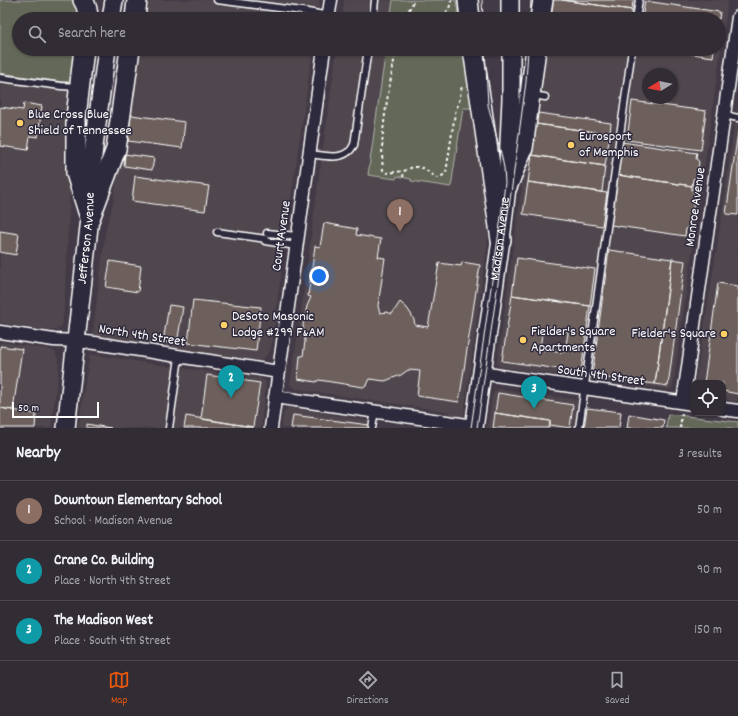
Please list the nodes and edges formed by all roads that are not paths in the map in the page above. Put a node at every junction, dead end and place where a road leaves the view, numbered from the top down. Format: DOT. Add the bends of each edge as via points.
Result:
graph roads {
  1 [pos="84,0"];
  2 [pos="114,0"];
  3 [pos="137,0"];
  4 [pos="217,0"];
  5 [pos="331,0"];
  6 [pos="376,0"];
  7 [pos="468,0"];
  8 [pos="510,0"];
  9 [pos="543,0"];
  10 [pos="638,0"];
  11 [pos="88,12"];
  12 [pos="112,12"];
  13 [pos="136,12"];
  14 [pos="296,12"];
  15 [pos="330,12"];
  16 [pos="374,12"];
  17 [pos="469,12"];
  18 [pos="510,12"];
  19 [pos="541,12"];
  20 [pos="637,12"];
  21 [pos="738,17"];
  22 [pos="83,56"];
  23 [pos="106,56"];
  24 [pos="129,56"];
  25 [pos="323,56"];
  26 [pos="367,56"];
  27 [pos="474,56"];
  28 [pos="510,56"];
  29 [pos="536,56"];
  30 [pos="631,56"];
  31 [pos="0,78"];
  32 [pos="80,87"];
  33 [pos="724,115"];
  34 [pos="738,118"];
  35 [pos="309,154"];
  36 [pos="507,187"];
  37 [pos="90,218"];
  38 [pos="217,232"];
  39 [pos="266,238"];
  40 [pos="501,240"];
  41 [pos="297,241"];
  42 [pos="0,332"];
  43 [pos="77,341"];
  44 [pos="179,357"];
  45 [pos="279,372"];
  46 [pos="482,374"];
  47 [pos="584,388"];
  48 [pos="276,397"];
  49 [pos="688,403"];
  50 [pos="726,409"];
  51 [pos="375,411"];
  52 [pos="738,411"];
  53 [pos="474,427"];
  54 [pos="66,428"];
  55 [pos="169,428"];
  56 [pos="271,428"];
  57 [pos="372,428"];
  58 [pos="579,428"];
  1 -- 11 [label="main road"];
  2 -- 12 [label="main road"];
  3 -- 13 [label="main road"];
  4 -- 14 [label="lane"];
  5 -- 15 [label="street"];
  6 -- 16 [label="lane"];
  7 -- 17 [label="main road"];
  8 -- 18 [label="main road"];
  9 -- 19 [label="main road"];
  10 -- 20 [label="lane"];
  21 -- 33 [label="street, Monroe Avenue"];
  22 -- 32 [label="main road"];
  23 -- 37 [label="main road, Jefferson Avenue" via="91,174"];
  24 -- 37 [label="main road" via="116,149"];
  25 -- 35 [label="street, Court Avenue"];
  26 -- 35 [label="lane" via="356,133 350,152 333,156"];
  27 -- 40 [label="main road"];
  28 -- 36 [label="main road, Madison Avenue"];
  29 -- 36 [label="main road" via="538,96 523,148"];
  30 -- 47 [label="lane"];
  31 -- 32 [label="lane"];
  32 -- 37 [label="main road" via="76,117 76,173"];
  33 -- 34 [label="lane"];
  33 -- 49 [label="street, Monroe Avenue"];
  35 -- 41 [label="street, Court Avenue"];
  36 -- 40 [label="main road, Madison Avenue"];
  37 -- 43 [label="main road, Jefferson Avenue"];
  38 -- 39 [label="lane"];
  39 -- 41 [label="lane"];
  39 -- 41 [label="lane"];
  40 -- 46 [label="main road, Madison Avenue"];
  41 -- 45 [label="street, Court Avenue"];
  42 -- 43 [label="street, North 4th Street"];
  43 -- 44 [label="street, North 4th Street"];
  43 -- 54 [label="main road, Jefferson Avenue"];
  44 -- 45 [label="street, North 4th Street"];
  44 -- 55 [label="lane"];
  45 -- 48 [label="street, Court Avenue"];
  46 -- 47 [label="street, South 4th Street"];
  46 -- 53 [label="main road, Madison Avenue"];
  47 -- 49 [label="street, South 4th Street"];
  47 -- 58 [label="lane"];
  48 -- 51 [label="street"];
  48 -- 56 [label="street, Court Avenue"];
  50 -- 52 [label="street"];
  51 -- 53 [label="street"];
  51 -- 57 [label="lane"];
}
